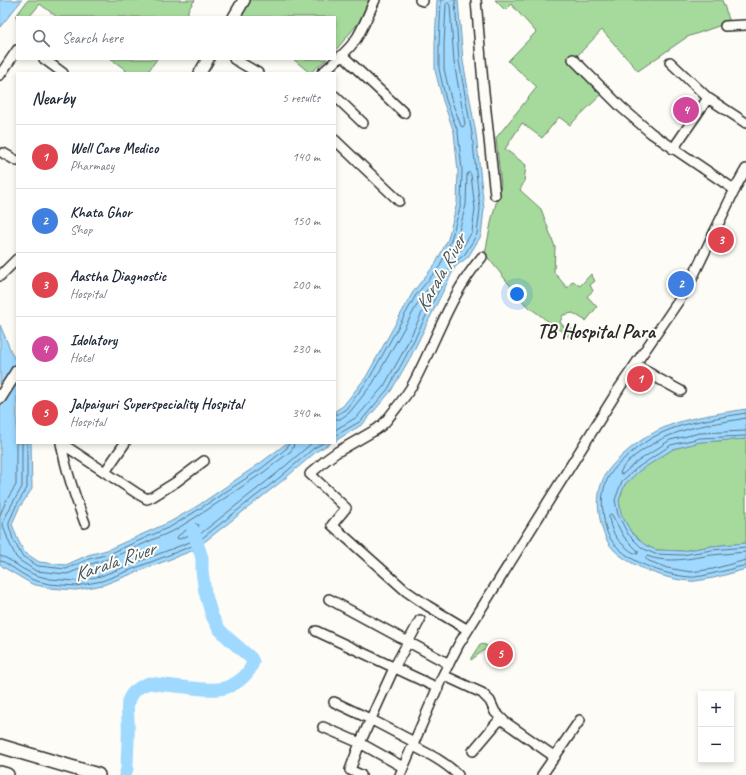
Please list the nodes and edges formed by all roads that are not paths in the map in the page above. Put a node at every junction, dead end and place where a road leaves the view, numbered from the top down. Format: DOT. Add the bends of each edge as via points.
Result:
graph roads {
  1 [pos="244,0"];
  2 [pos="375,0"];
  3 [pos="476,0"];
  4 [pos="235,16"];
  5 [pos="746,25"];
  6 [pos="725,26"];
  7 [pos="16,51"];
  8 [pos="342,55"];
  9 [pos="573,59"];
  10 [pos="45,60"];
  11 [pos="207,60"];
  12 [pos="236,60"];
  13 [pos="670,62"];
  14 [pos="62,72"];
  15 [pos="201,72"];
  16 [pos="256,72"];
  17 [pos="323,72"];
  18 [pos="0,75"];
  19 [pos="336,97"];
  20 [pos="708,98"];
  21 [pos="404,113"];
  22 [pos="362,123"];
  23 [pos="746,123"];
  24 [pos="336,141"];
  25 [pos="673,149"];
  26 [pos="3,153"];
  27 [pos="16,160"];
  28 [pos="746,169"];
  29 [pos="735,190"];
  30 [pos="495,194"];
  31 [pos="399,201"];
  32 [pos="482,257"];
  33 [pos="16,260"];
  34 [pos="0,276"];
  35 [pos="636,364"];
  36 [pos="16,373"];
  37 [pos="681,391"];
  38 [pos="0,398"];
  39 [pos="61,444"];
  40 [pos="62,444"];
  41 [pos="123,444"];
  42 [pos="204,461"];
  43 [pos="104,472"];
  44 [pos="85,524"];
  45 [pos="329,599"];
  46 [pos="420,620"];
  47 [pos="468,630"];
  48 [pos="316,631"];
  49 [pos="408,642"];
  50 [pos="449,664"];
  51 [pos="394,668"];
  52 [pos="443,675"];
  53 [pos="438,688"];
  54 [pos="334,702"];
  55 [pos="501,718"];
  56 [pos="370,719"];
  57 [pos="580,720"];
  58 [pos="323,727"];
  59 [pos="360,743"];
  60 [pos="414,744"];
  61 [pos="0,746"];
  62 [pos="474,751"];
  63 [pos="555,757"];
  64 [pos="402,771"];
  65 [pos="0,773"];
  66 [pos="7,775"];
  67 [pos="98,775"];
  68 [pos="361,775"];
  69 [pos="458,775"];
  70 [pos="542,775"];
  1 -- 4 [label="main road"];
  2 -- 8 [label="street" via="360,34"];
  3 -- 30 [label="street"];
  5 -- 6 [label="street"];
  7 -- 18 [label="street"];
  8 -- 17 [label="street"];
  8 -- 21 [label="street"];
  9 -- 25 [label="street" via="633,118"];
  10 -- 14 [label="street"];
  11 -- 15 [label="main road"];
  12 -- 16 [label="street"];
  13 -- 20 [label="street"];
  19 -- 22 [label="street"];
  20 -- 23 [label="street"];
  20 -- 25 [label="street"];
  24 -- 31 [label="street"];
  25 -- 29 [label="street"];
  26 -- 27 [label="street"];
  28 -- 29 [label="street"];
  29 -- 35 [label="street" via="688,287"];
  32 -- 47 [label="street" via="452,301 412,386 386,421 337,452 310,474 346,508 332,525 406,591"];
  33 -- 34 [label="street"];
  35 -- 37 [label="street"];
  35 -- 47 [label="street"];
  36 -- 38 [label="main road"];
  39 -- 44 [label="street"];
  40 -- 43 [label="street"];
  41 -- 43 [label="street"];
  42 -- 43 [label="street" via="150,499 144,498"];
  45 -- 49 [label="street"];
  46 -- 49 [label="street"];
  47 -- 50 [label="street"];
  48 -- 51 [label="street"];
  49 -- 50 [label="street"];
  49 -- 51 [label="street"];
  50 -- 52 [label="street"];
  51 -- 53 [label="street"];
  51 -- 56 [label="street"];
  52 -- 53 [label="street"];
  52 -- 55 [label="street" via="482,693"];
  53 -- 60 [label="street"];
  54 -- 56 [label="street"];
  55 -- 62 [label="street"];
  55 -- 63 [label="street"];
  56 -- 59 [label="street"];
  56 -- 60 [label="street"];
  57 -- 63 [label="street"];
  58 -- 59 [label="street"];
  59 -- 64 [label="street"];
  59 -- 68 [label="street" via="350,770"];
  60 -- 64 [label="street"];
  60 -- 69 [label="street"];
  61 -- 67 [label="highway"];
  63 -- 70 [label="street"];
  65 -- 66 [label="highway"];
}
